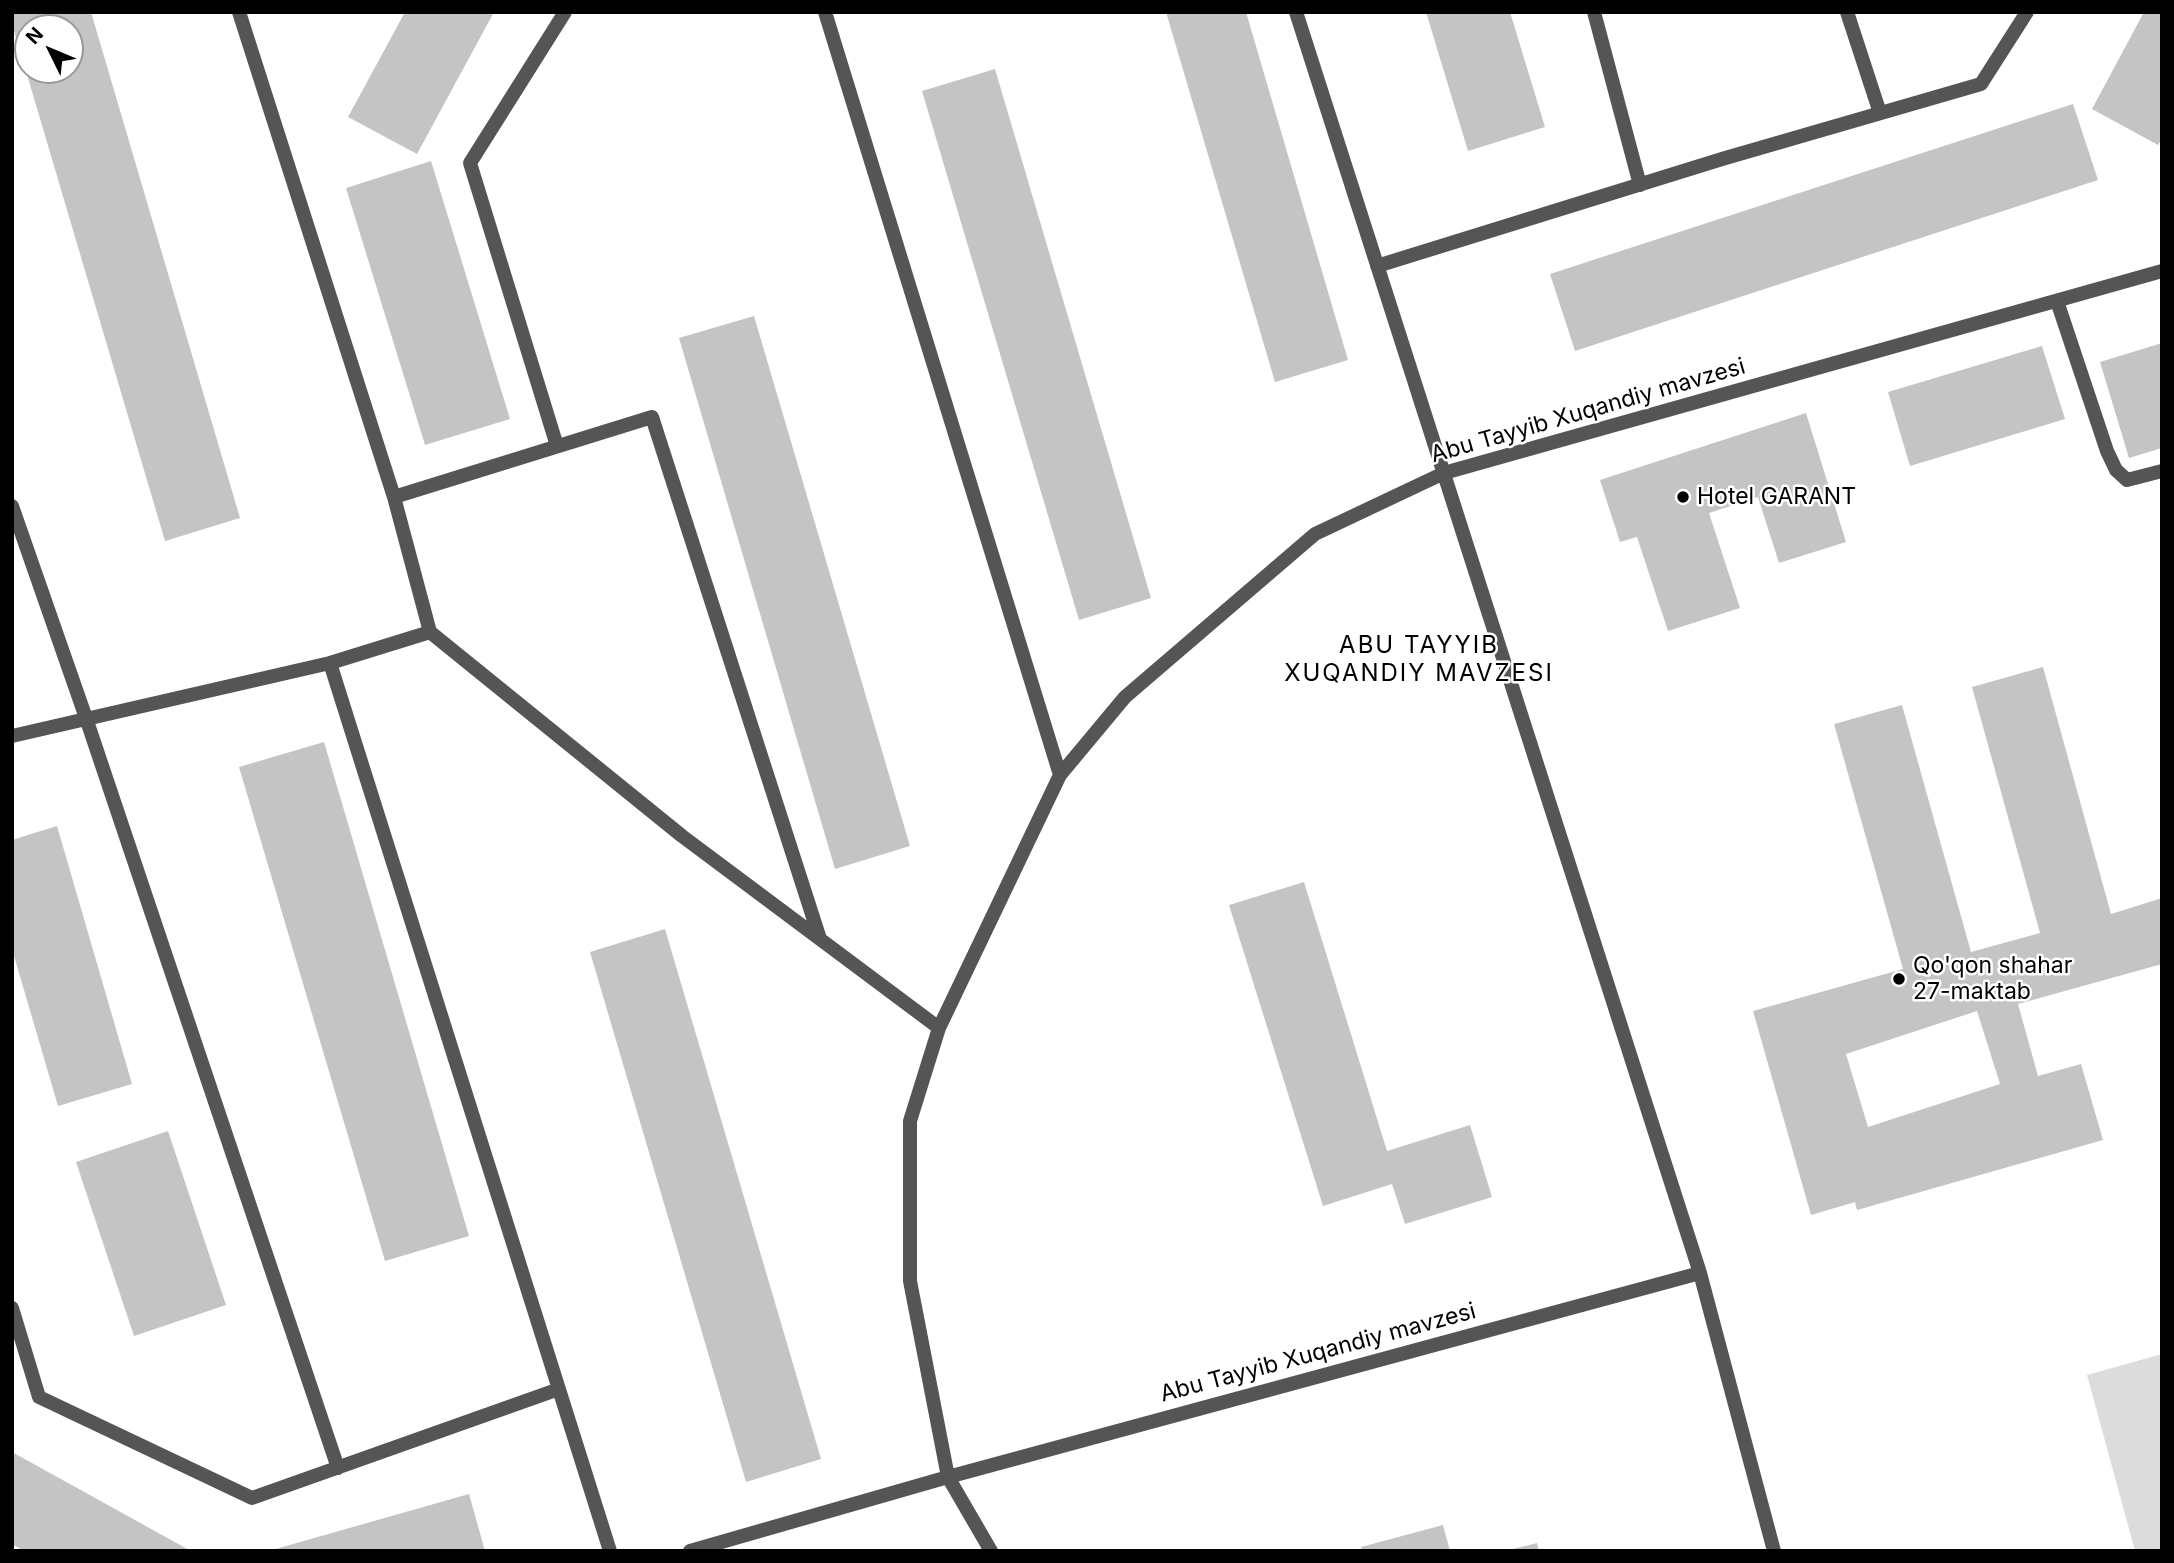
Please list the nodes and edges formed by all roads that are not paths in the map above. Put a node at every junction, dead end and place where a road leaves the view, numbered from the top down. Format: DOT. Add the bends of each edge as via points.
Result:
graph roads {
  1 [pos="239,12"];
  2 [pos="565,12"];
  3 [pos="825,12"];
  4 [pos="1296,12"];
  5 [pos="1594,12"];
  6 [pos="1847,12"];
  7 [pos="2027,12"];
  8 [pos="1880,113"];
  9 [pos="1640,185"];
  10 [pos="1377,266"];
  11 [pos="2162,271"];
  12 [pos="2057,301"];
  13 [pos="557,446"];
  14 [pos="2162,471"];
  15 [pos="1444,473"];
  16 [pos="394,497"];
  17 [pos="12,506"];
  18 [pos="430,632"];
  19 [pos="330,663"];
  20 [pos="86,718"];
  21 [pos="12,736"];
  22 [pos="1060,775"];
  23 [pos="820,939"];
  24 [pos="939,1028"];
  25 [pos="1700,1273"];
  26 [pos="12,1308"];
  27 [pos="559,1390"];
  28 [pos="338,1468"];
  29 [pos="948,1477"];
  30 [pos="610,1551"];
  31 [pos="690,1551"];
  32 [pos="991,1551"];
  33 [pos="1774,1551"];
  1 -- 16 [label="lane"];
  2 -- 13 [label="lane" via="470,163"];
  3 -- 22 [label="lane"];
  4 -- 10 [label="lane"];
  5 -- 9 [label="lane"];
  6 -- 8 [label="lane"];
  7 -- 8 [label="lane" via="1981,84"];
  8 -- 9 [label="lane"];
  9 -- 10 [label="lane"];
  10 -- 15 [label="lane"];
  11 -- 12 [label="lane, Abu Tayyib Xuqandiy mavzesi"];
  12 -- 14 [label="lane" via="2116,470 2127,480"];
  12 -- 15 [label="lane, Abu Tayyib Xuqandiy mavzesi"];
  13 -- 16 [label="lane"];
  13 -- 23 [label="lane" via="652,417"];
  15 -- 22 [label="lane, Abu Tayyib Xuqandiy mavzesi" via="1315,534 1125,697"];
  15 -- 25 [label="lane"];
  16 -- 18 [label="lane"];
  17 -- 20 [label="lane"];
  18 -- 19 [label="lane"];
  18 -- 23 [label="lane" via="682,836"];
  19 -- 20 [label="lane"];
  19 -- 27 [label="lane"];
  20 -- 21 [label="lane"];
  20 -- 28 [label="lane"];
  22 -- 24 [label="lane, Abu Tayyib Xuqandiy mavzesi"];
  23 -- 24 [label="lane"];
  24 -- 29 [label="lane, Abu Tayyib Xuqandiy mavzesi" via="910,1121 910,1281"];
  25 -- 29 [label="lane, Abu Tayyib Xuqandiy mavzesi"];
  25 -- 33 [label="lane"];
  26 -- 28 [label="lane" via="39,1397 252,1498"];
  27 -- 28 [label="lane"];
  27 -- 30 [label="lane"];
  29 -- 31 [label="lane, Abu Tayyib Xuqandiy mavzesi"];
  29 -- 32 [label="lane, Abu Tayyib Xuqandiy mavzesi"];
}
